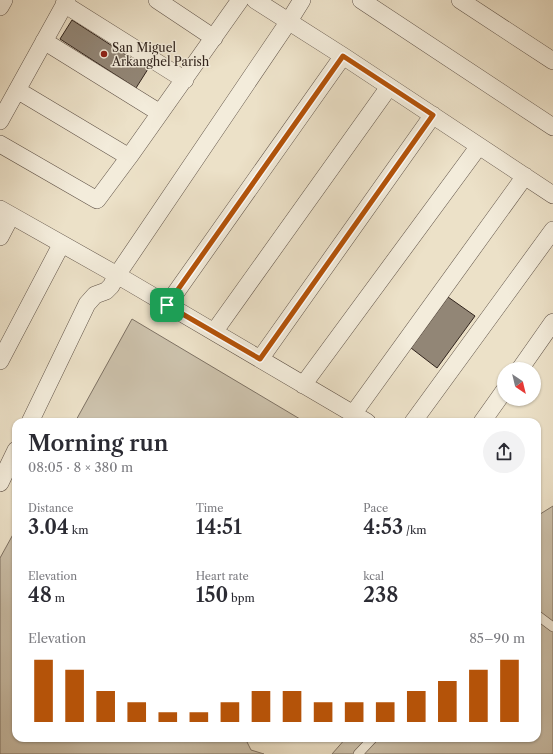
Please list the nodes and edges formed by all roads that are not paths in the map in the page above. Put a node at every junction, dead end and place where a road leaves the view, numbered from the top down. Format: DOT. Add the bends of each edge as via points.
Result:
graph roads {
  1 [pos="4,0"];
  2 [pos="157,0"];
  3 [pos="240,0"];
  4 [pos="255,0"];
  5 [pos="302,0"];
  6 [pos="460,0"];
  7 [pos="66,2"];
  8 [pos="367,2"];
  9 [pos="0,7"];
  10 [pos="289,22"];
  11 [pos="214,38"];
  12 [pos="44,41"];
  13 [pos="343,56"];
  14 [pos="553,61"];
  15 [pos="185,80"];
  16 [pos="389,86"];
  17 [pos="17,90"];
  18 [pos="160,113"];
  19 [pos="2,114"];
  20 [pos="433,115"];
  21 [pos="553,128"];
  22 [pos="0,144"];
  23 [pos="479,146"];
  24 [pos="129,157"];
  25 [pos="525,176"];
  26 [pos="553,195"];
  27 [pos="6,212"];
  28 [pos="553,230"];
  29 [pos="0,238"];
  30 [pos="61,245"];
  31 [pos="117,275"];
  32 [pos="167,305"];
  33 [pos="553,322"];
  34 [pos="214,332"];
  35 [pos="260,359"];
  36 [pos="0,360"];
  37 [pos="525,362"];
  38 [pos="303,385"];
  39 [pos="497,401"];
  40 [pos="32,418"];
  41 [pos="360,418"];
  42 [pos="416,418"];
  43 [pos="485,418"];
  44 [pos="12,458"];
  45 [pos="0,483"];
  46 [pos="541,618"];
  47 [pos="553,627"];
  48 [pos="369,742"];
  49 [pos="358,754"];
  1 -- 9 [label="street"];
  2 -- 11 [label="street"];
  3 -- 11 [label="street"];
  4 -- 10 [label="street"];
  5 -- 10 [label="street"];
  6 -- 14 [label="street"];
  7 -- 12 [label="street"];
  7 -- 15 [label="street"];
  8 -- 21 [label="street"];
  10 -- 13 [label="street"];
  10 -- 31 [label="street"];
  11 -- 15 [label="street"];
  12 -- 17 [label="street"];
  12 -- 18 [label="street"];
  13 -- 16 [label="street"];
  13 -- 32 [label="street"];
  15 -- 18 [label="street"];
  16 -- 20 [label="street"];
  16 -- 34 [label="street"];
  17 -- 19 [label="street"];
  17 -- 24 [label="street"];
  18 -- 24 [label="street"];
  20 -- 23 [label="street"];
  20 -- 35 [label="street"];
  22 -- 24 [label="street" via="97,200"];
  23 -- 25 [label="street"];
  23 -- 38 [label="street"];
  25 -- 26 [label="street"];
  25 -- 41 [label="street"];
  27 -- 29 [label="street"];
  27 -- 30 [label="street"];
  28 -- 42 [label="street"];
  30 -- 31 [label="street"];
  30 -- 36 [label="street"];
  31 -- 32 [label="street"];
  31 -- 40 [label="street" via="106,291 95,295 87,304"];
  32 -- 34 [label="street"];
  33 -- 37 [label="street"];
  34 -- 35 [label="street"];
  35 -- 38 [label="street"];
  38 -- 41 [label="street"];
  39 -- 43 [label="street"];
  44 -- 45 [label="street"];
  46 -- 47 [label="lane"];
  48 -- 49 [label="lane"];
}
